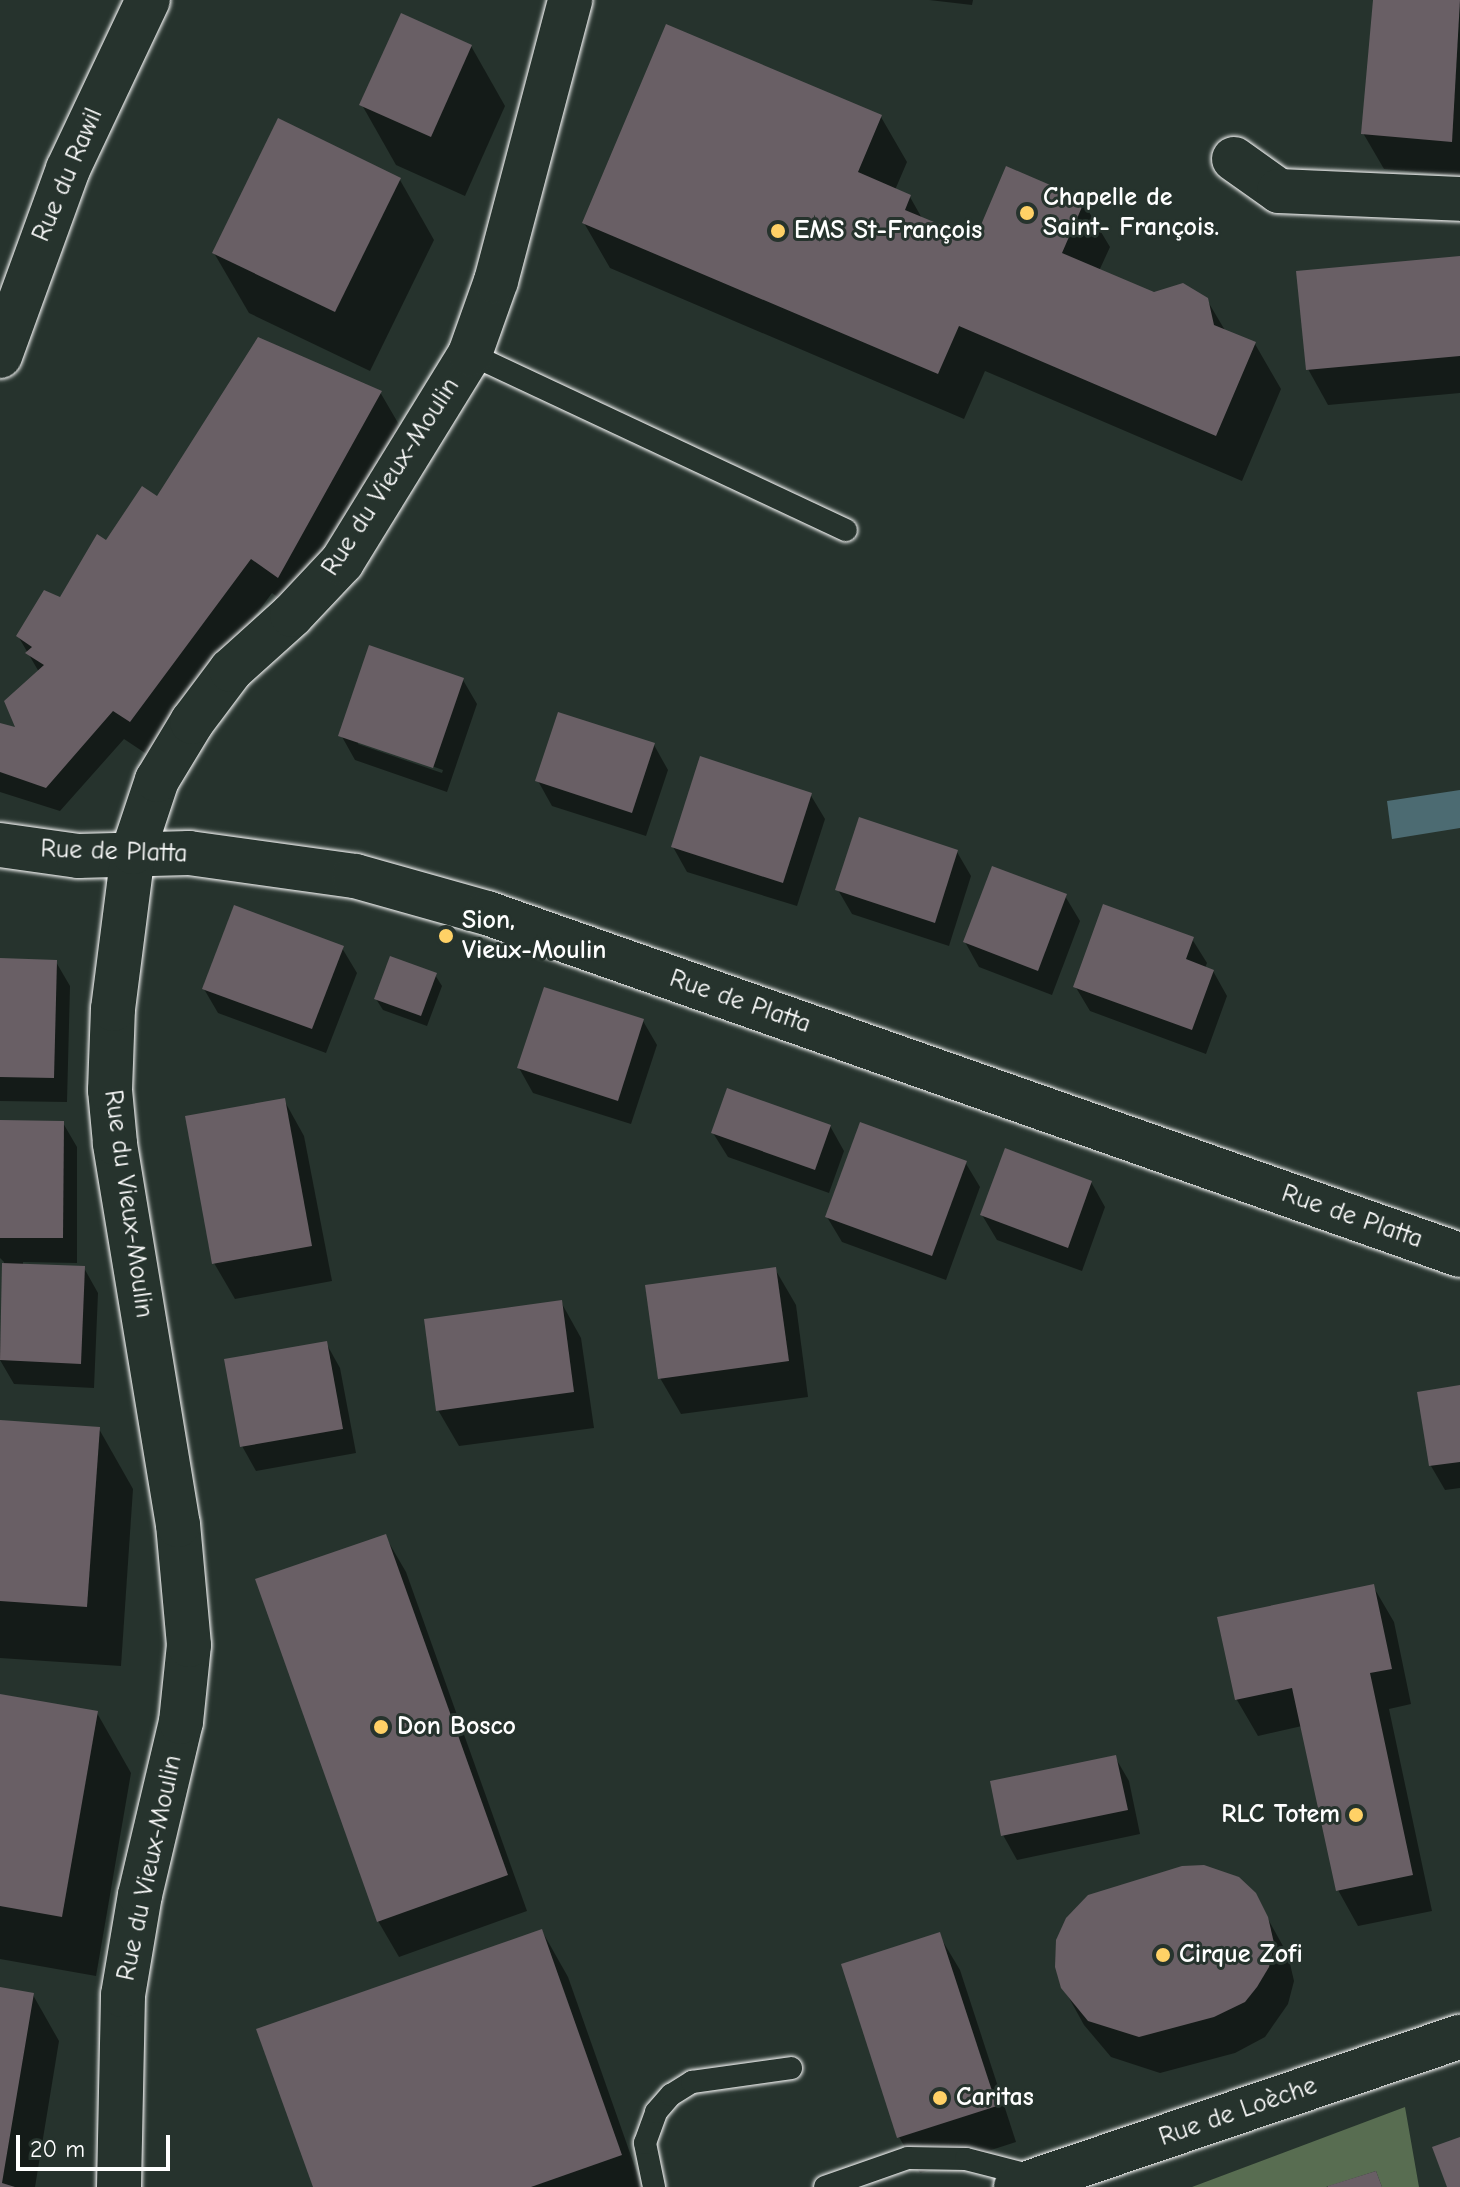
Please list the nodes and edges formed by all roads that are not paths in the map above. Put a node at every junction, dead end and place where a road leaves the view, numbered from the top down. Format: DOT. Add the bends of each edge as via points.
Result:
graph roads {
  1 [pos="148,0"];
  2 [pos="570,0"];
  3 [pos="1234,159"];
  4 [pos="1460,199"];
  5 [pos="470,354"];
  6 [pos="0,356"];
  7 [pos="846,530"];
  8 [pos="0,845"];
  9 [pos="133,852"];
  10 [pos="1460,1255"];
  11 [pos="1460,2037"];
  12 [pos="791,2068"];
  13 [pos="1029,2183"];
  14 [pos="119,2187"];
  15 [pos="654,2187"];
  16 [pos="825,2187"];
  1 -- 6 [label="street, Rue du Rawil" via="68,169"];
  2 -- 5 [label="street, Rue du Vieux-Moulin" via="496,281"];
  3 -- 4 [label="street" via="1279,191"];
  5 -- 7 [label="lane"];
  5 -- 9 [label="street, Rue du Vieux-Moulin" via="342,562 231,670 192,722 157,780"];
  8 -- 9 [label="street, Rue de Platta" via="78,856"];
  9 -- 10 [label="street, Rue de Platta" via="189,853 355,876 492,915"];
  9 -- 14 [label="street, Rue du Vieux-Moulin" via="115,994 110,1090 178,1525 189,1645 181,1722 140,1895 123,1995"];
  11 -- 13 [label="street, Rue de Loèche"];
  12 -- 15 [label="lane" via="692,2082 671,2095 656,2112 645,2143"];
  13 -- 16 [label="lane" via="966,2159 908,2158"];
}
